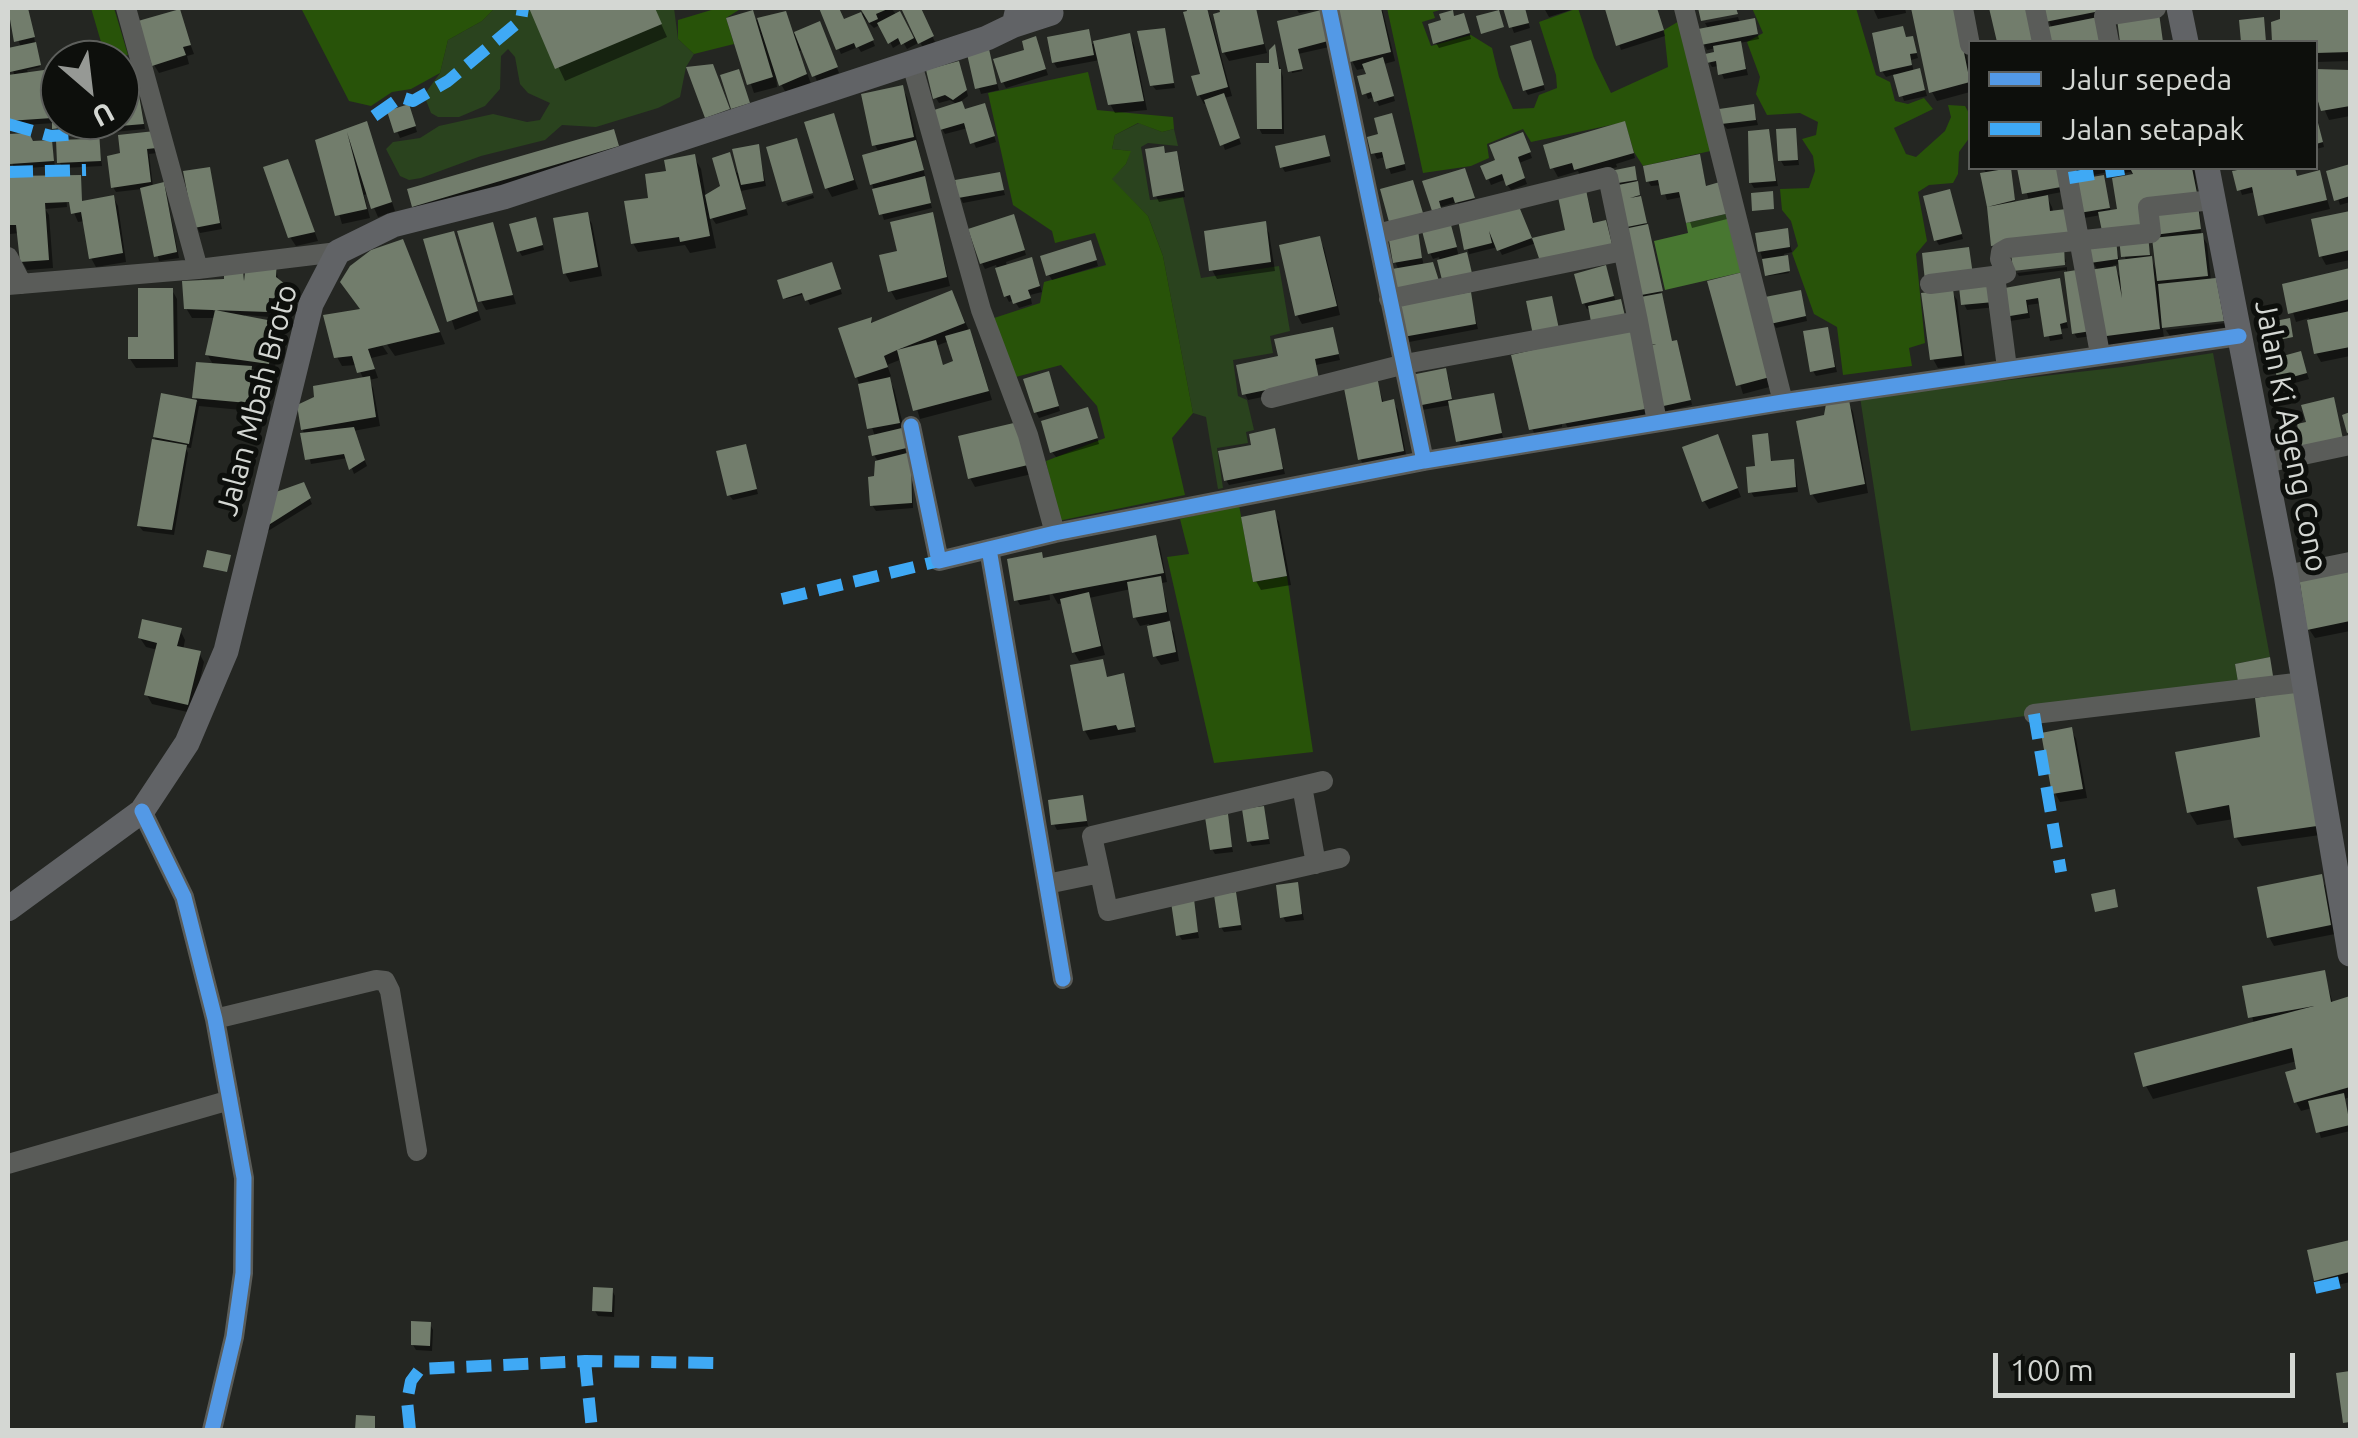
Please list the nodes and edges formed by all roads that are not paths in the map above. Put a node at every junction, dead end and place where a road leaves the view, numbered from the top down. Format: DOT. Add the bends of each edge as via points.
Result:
graph roads {
  1 [pos="126,8"];
  2 [pos="1329,8"];
  3 [pos="1684,8"];
  4 [pos="1964,8"];
  5 [pos="2036,8"];
  6 [pos="2156,8"];
  7 [pos="2178,8"];
  8 [pos="1057,9"];
  9 [pos="1016,16"];
  10 [pos="1969,40"];
  11 [pos="2042,40"];
  12 [pos="2108,40"];
  13 [pos="2186,40"];
  14 [pos="912,64"];
  15 [pos="2066,170"];
  16 [pos="2207,170"];
  17 [pos="2212,200"];
  18 [pos="1376,234"];
  19 [pos="2080,241"];
  20 [pos="1623,251"];
  21 [pos="338,252"];
  22 [pos="8,257"];
  23 [pos="198,270"];
  24 [pos="1995,276"];
  25 [pos="1930,284"];
  26 [pos="15,285"];
  27 [pos="1389,299"];
  28 [pos="1638,321"];
  29 [pos="2239,336"];
  30 [pos="2100,354"];
  31 [pos="1405,364"];
  32 [pos="2007,368"];
  33 [pos="1271,398"];
  34 [pos="1782,402"];
  35 [pos="1657,422"];
  36 [pos="911,426"];
  37 [pos="2350,446"];
  38 [pos="1424,461"];
  39 [pos="2265,463"];
  40 [pos="1055,534"];
  41 [pos="989,550"];
  42 [pos="2350,562"];
  43 [pos="2286,576"];
  44 [pos="2304,682"];
  45 [pos="2034,714"];
  46 [pos="142,811"];
  47 [pos="1340,858"];
  48 [pos="1316,864"];
  49 [pos="1100,872"];
  50 [pos="1047,884"];
  51 [pos="8,909"];
  52 [pos="2350,954"];
  53 [pos="1064,978"];
  54 [pos="214,1019"];
  55 [pos="230,1100"];
  56 [pos="417,1152"];
  57 [pos="8,1164"];
  58 [pos="212,1430"];
  1 -- 23 [label="street"];
  2 -- 18 [label="street"];
  3 -- 34 [label="street"];
  4 -- 10 [label="street"];
  5 -- 11 [label="street"];
  6 -- 12 [label="street" via="2104,16"];
  7 -- 13 [label="main road"];
  8 -- 9 [label="main road"];
  9 -- 14 [label="main road"];
  14 -- 21 [label="main road" via="504,197 392,226"];
  14 -- 40 [label="street" via="981,310 1028,435"];
  15 -- 19 [label="street"];
  16 -- 17 [label="main road, Jalan Ki Ageng Cono"];
  17 -- 19 [label="street" via="2148,207 2151,233"];
  17 -- 29 [label="main road, Jalan Ki Ageng Cono"];
  18 -- 20 [label="street" via="1608,177"];
  18 -- 27 [label="street"];
  19 -- 24 [label="street" via="2008,248 2000,259 2006,273"];
  19 -- 30 [label="street"];
  20 -- 27 [label="street"];
  20 -- 28 [label="street"];
  21 -- 23 [label="street"];
  21 -- 46 [label="main road, Jalan Mbah Broto" via="311,304 226,651 187,743"];
  22 -- 26 [label="street"];
  23 -- 26 [label="street"];
  24 -- 25 [label="street"];
  24 -- 32 [label="street"];
  27 -- 31 [label="street"];
  28 -- 31 [label="street"];
  28 -- 35 [label="street"];
  29 -- 30 [label="street"];
  29 -- 39 [label="main road, Jalan Ki Ageng Cono"];
  30 -- 32 [label="street"];
  31 -- 33 [label="street"];
  31 -- 38 [label="street"];
  32 -- 34 [label="street"];
  34 -- 35 [label="street"];
  35 -- 38 [label="street"];
  36 -- 41 [label="street" via="939,562"];
  37 -- 39 [label="street"];
  38 -- 40 [label="street"];
  39 -- 43 [label="main road, Jalan Ki Ageng Cono"];
  40 -- 41 [label="street"];
  41 -- 50 [label="street"];
  42 -- 43 [label="street"];
  43 -- 44 [label="main road, Jalan Ki Ageng Cono"];
  44 -- 45 [label="street"];
  44 -- 52 [label="main road, Jalan Ki Ageng Cono"];
  46 -- 51 [label="main road, Jalan Mbah Broto"];
  46 -- 54 [label="street" via="184,897"];
  47 -- 48 [label="street"];
  48 -- 49 [label="street" via="1108,911"];
  48 -- 49 [label="street" via="1313,783 1092,836"];
  49 -- 50 [label="street"];
  50 -- 53 [label="street"];
  54 -- 55 [label="street"];
  54 -- 56 [label="street" via="385,981"];
  55 -- 57 [label="street"];
  55 -- 58 [label="street" via="244,1178 243,1273"];
}
